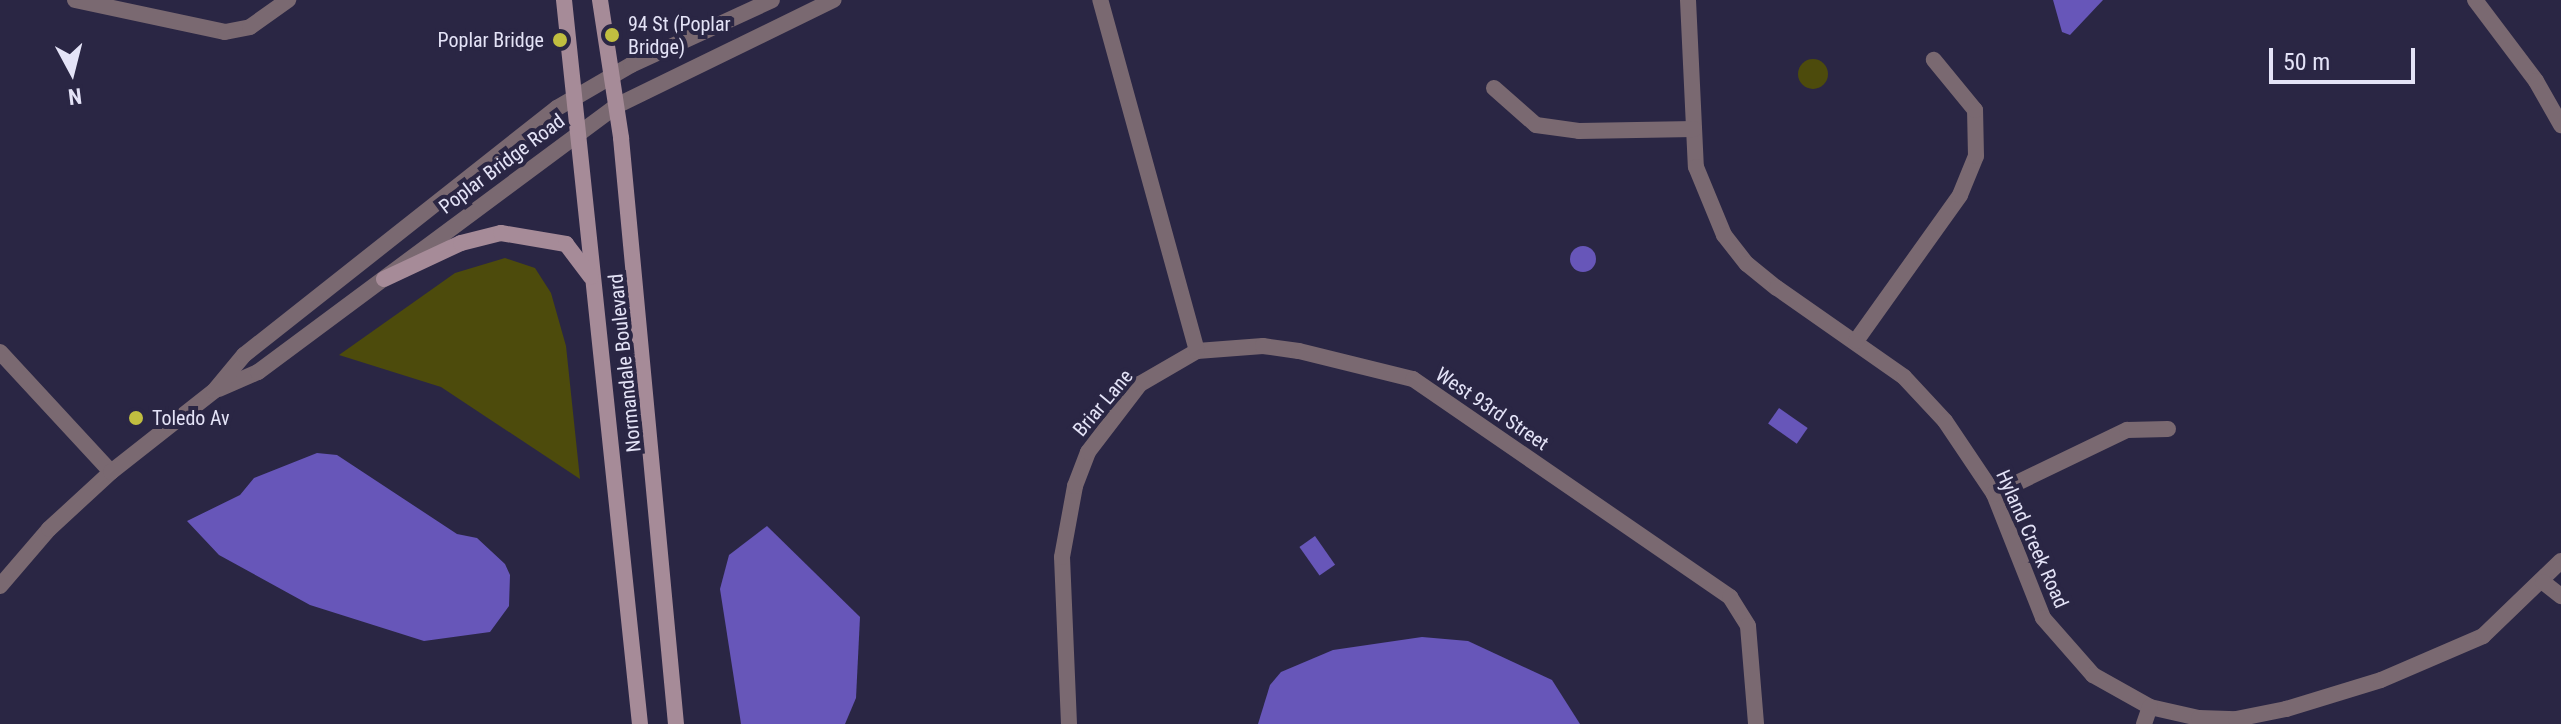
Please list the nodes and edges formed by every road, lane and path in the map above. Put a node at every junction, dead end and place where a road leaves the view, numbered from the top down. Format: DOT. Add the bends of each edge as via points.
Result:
graph roads {
  1 [pos="75,0"];
  2 [pos="288,0"];
  3 [pos="564,0"];
  4 [pos="600,0"];
  5 [pos="772,0"];
  6 [pos="833,0"];
  7 [pos="1100,0"];
  8 [pos="1688,0"];
  9 [pos="2475,0"];
  10 [pos="1934,60"];
  11 [pos="610,76"];
  12 [pos="1494,88"];
  13 [pos="575,96"];
  14 [pos="616,106"];
  15 [pos="2561,125"];
  16 [pos="1694,129"];
  17 [pos="580,130"];
  18 [pos="384,279"];
  19 [pos="594,283"];
  20 [pos="1856,341"];
  21 [pos="1197,351"];
  22 [pos="0,352"];
  23 [pos="214,391"];
  24 [pos="2168,429"];
  25 [pos="111,472"];
  26 [pos="1994,494"];
  27 [pos="2561,561"];
  28 [pos="2543,582"];
  29 [pos="0,586"];
  30 [pos="2561,596"];
  31 [pos="2150,707"];
  32 [pos="640,724"];
  33 [pos="676,724"];
  34 [pos="1069,724"];
  35 [pos="1756,724"];
  36 [pos="2144,724"];
  1 -- 2 [label="street" via="225,32 250,27"];
  3 -- 13 [label="main road, Normandale Boulevard"];
  4 -- 11 [label="main road, Normandale Boulevard"];
  5 -- 11 [label="street, Poplar Bridge Road"];
  6 -- 14 [label="street, Poplar Bridge Road"];
  7 -- 21 [label="street"];
  8 -- 16 [label="street, Hyland Creek Road"];
  9 -- 15 [label="street" via="2536,81"];
  10 -- 20 [label="street" via="1975,110 1976,156 1960,195"];
  11 -- 13 [label="street, Poplar Bridge Road"];
  11 -- 14 [label="main road, Normandale Boulevard"];
  12 -- 16 [label="street" via="1536,125 1579,131"];
  13 -- 17 [label="main road, Normandale Boulevard"];
  13 -- 23 [label="street, Poplar Bridge Road" via="244,355"];
  14 -- 17 [label="street, Poplar Bridge Road"];
  14 -- 33 [label="main road, Normandale Boulevard" via="662,529"];
  16 -- 20 [label="street, Hyland Creek Road" via="1696,167 1724,235 1757,272"];
  17 -- 18 [label="street, Poplar Bridge Road"];
  17 -- 19 [label="main road, Normandale Boulevard"];
  18 -- 19 [label="main road" via="461,243 501,233 566,244"];
  18 -- 23 [label="street, Poplar Bridge Road" via="258,372"];
  19 -- 32 [label="main road, Normandale Boulevard"];
  20 -- 26 [label="street, Hyland Creek Road" via="1904,377 1945,421"];
  21 -- 34 [label="street, Briar Lane" via="1140,384 1088,452 1075,486 1062,557"];
  21 -- 35 [label="street, West 93rd Street" via="1263,346 1413,379 1730,597 1748,626"];
  22 -- 25 [label="street"];
  23 -- 25 [label="street, Poplar Bridge Road"];
  24 -- 26 [label="street" via="2127,430"];
  25 -- 29 [label="street, Poplar Bridge Road" via="49,529"];
  26 -- 31 [label="street, Hyland Creek Road" via="2043,618 2093,675"];
  27 -- 28 [label="street, Hyland Creek Road"];
  28 -- 30 [label="street"];
  28 -- 31 [label="street, Hyland Creek Road" via="2483,636 2381,680 2236,719 2199,718"];
  31 -- 36 [label="street"];
}
